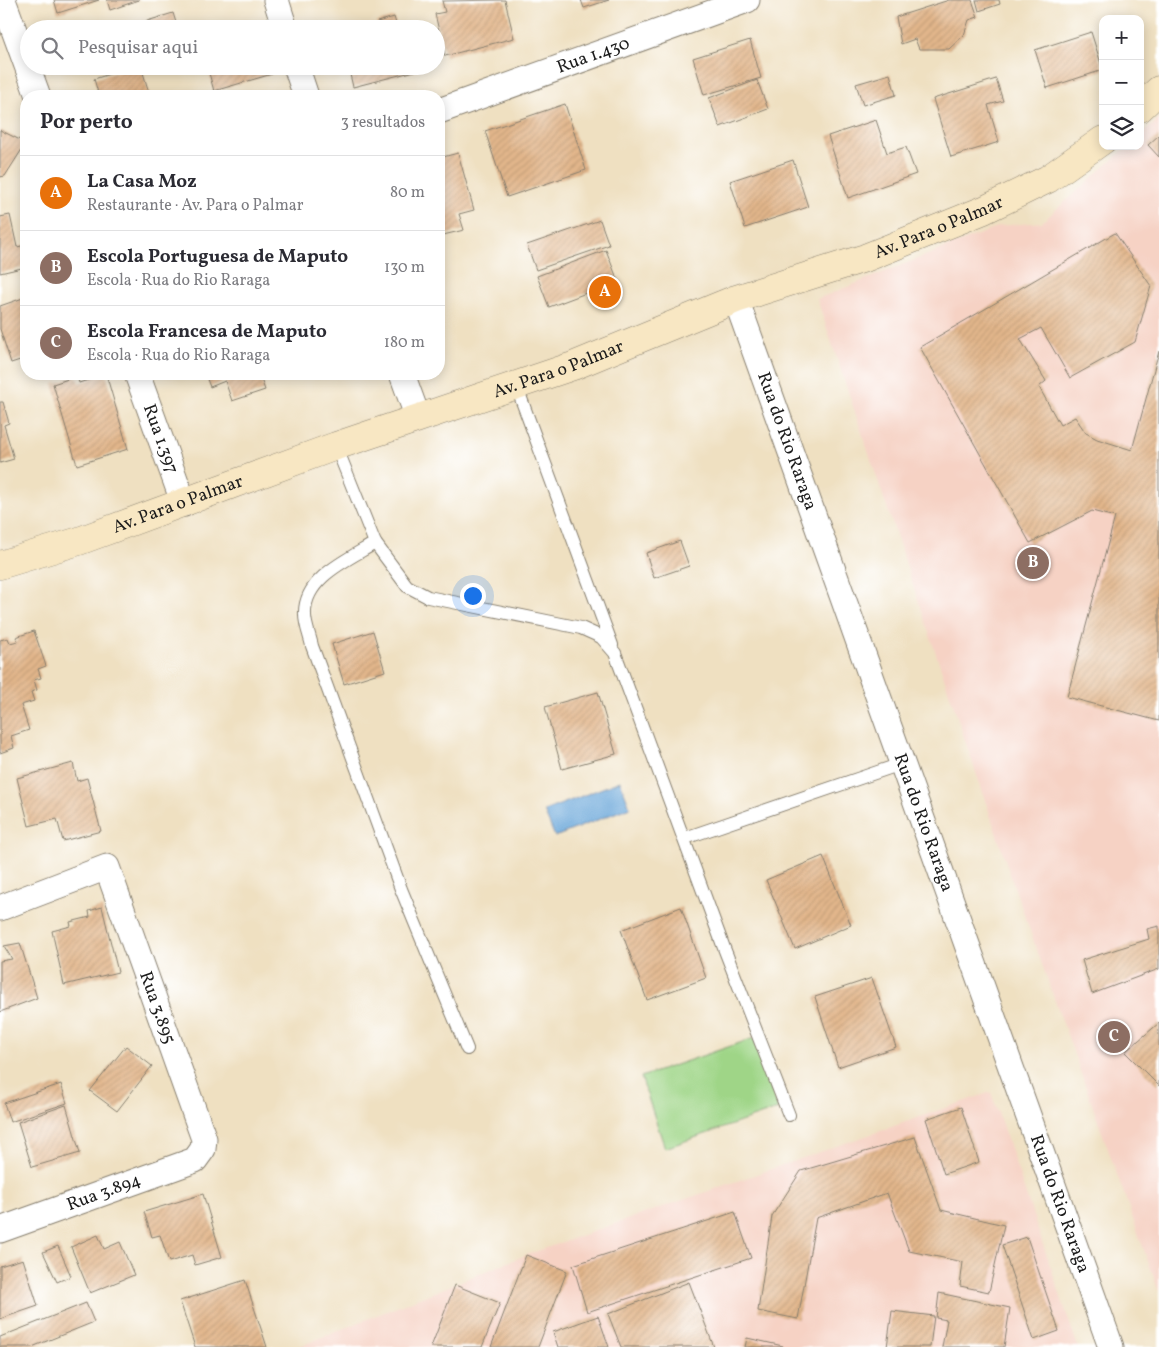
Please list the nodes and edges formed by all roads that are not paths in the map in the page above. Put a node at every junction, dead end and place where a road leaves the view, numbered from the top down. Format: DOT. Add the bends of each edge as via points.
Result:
graph roads {
  1 [pos="3,0"];
  2 [pos="276,0"];
  3 [pos="747,0"];
  4 [pos="282,20"];
  5 [pos="20,47"];
  6 [pos="30,75"];
  7 [pos="299,75"];
  8 [pos="36,90"];
  9 [pos="304,90"];
  10 [pos="1159,90"];
  11 [pos="1143,105"];
  12 [pos="445,109"];
  13 [pos="1099,143"];
  14 [pos="736,299"];
  15 [pos="139,380"];
  16 [pos="404,380"];
  17 [pos="516,385"];
  18 [pos="418,418"];
  19 [pos="336,446"];
  20 [pos="184,504"];
  21 [pos="376,543"];
  22 [pos="0,566"];
  23 [pos="615,653"];
  24 [pos="901,764"];
  25 [pos="685,838"];
  26 [pos="0,908"];
  27 [pos="467,1049"];
  28 [pos="789,1115"];
  29 [pos="202,1149"];
  30 [pos="0,1230"];
  31 [pos="1111,1347"];
  1 -- 5 [label="street"];
  2 -- 4 [label="street"];
  3 -- 12 [label="street, Rua 1.430"];
  6 -- 8 [label="street"];
  7 -- 9 [label="street"];
  10 -- 11 [label="main road"];
  13 -- 14 [label="main road, Av. Para o Palmar" via="1048,179 984,210 865,258"];
  14 -- 17 [label="main road, Av. Para o Palmar" via="573,366"];
  14 -- 24 [label="street, Rua do Rio Raraga"];
  15 -- 20 [label="street, Rua 1.397"];
  16 -- 18 [label="street"];
  17 -- 18 [label="main road, Av. Para o Palmar"];
  17 -- 23 [label="lane"];
  18 -- 19 [label="main road, Av. Para o Palmar"];
  19 -- 20 [label="main road, Av. Para o Palmar"];
  19 -- 21 [label="lane"];
  20 -- 22 [label="main road, Av. Para o Palmar"];
  21 -- 23 [label="lane" via="408,586 428,597 581,628 601,637"];
  21 -- 27 [label="lane" via="329,571 311,590 305,614 312,646 400,889"];
  23 -- 25 [label="lane"];
  24 -- 25 [label="lane"];
  24 -- 31 [label="street, Rua do Rio Raraga"];
  25 -- 28 [label="lane"];
  26 -- 29 [label="street, Rua 3.895" via="107,867 204,1138"];
  29 -- 30 [label="street, Rua 3.894" via="195,1160"];
}
